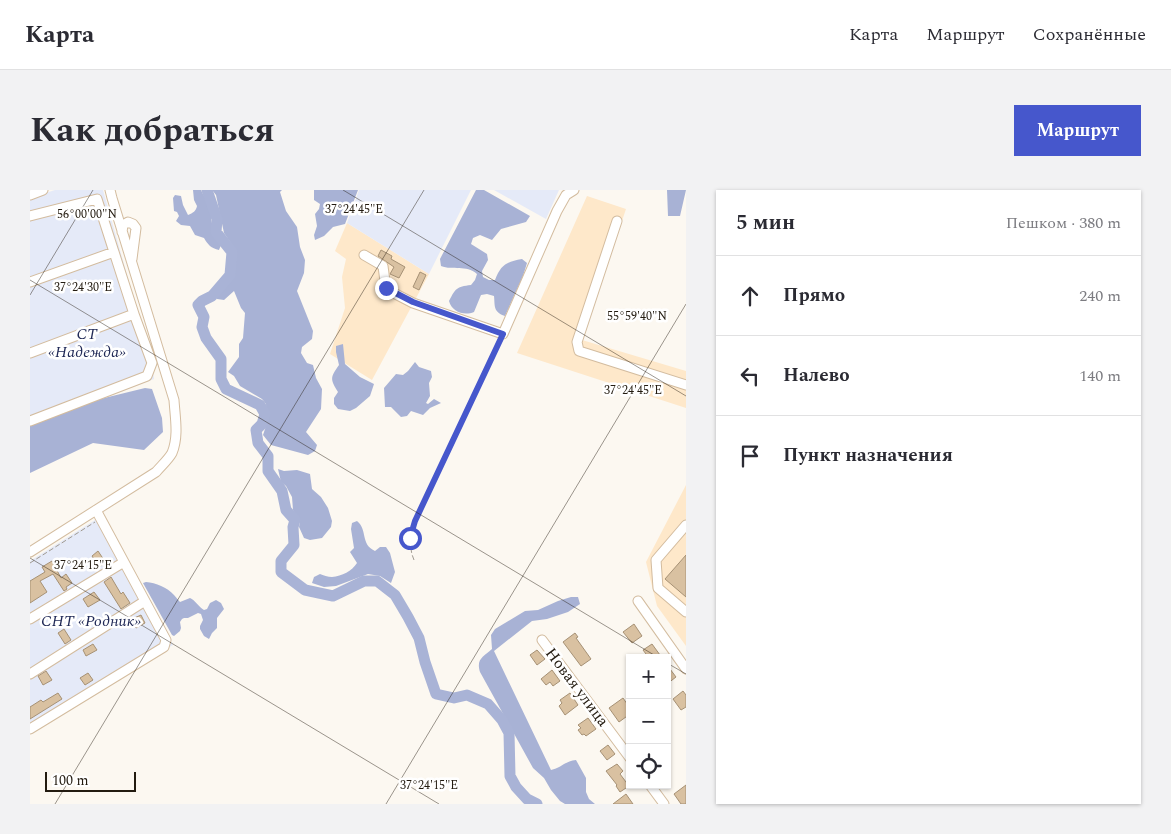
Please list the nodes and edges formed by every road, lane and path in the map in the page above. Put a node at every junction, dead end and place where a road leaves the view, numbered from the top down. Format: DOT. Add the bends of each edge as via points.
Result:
graph roads {
  1 [pos="43,190"];
  2 [pos="574,190"];
  3 [pos="111,194"];
  4 [pos="30,195"];
  5 [pos="98,199"];
  6 [pos="30,216"];
  7 [pos="617,221"];
  8 [pos="122,232"];
  9 [pos="114,252"];
  10 [pos="364,255"];
  11 [pos="132,264"];
  12 [pos="30,282"];
  13 [pos="134,314"];
  14 [pos="503,334"];
  15 [pos="30,353"];
  16 [pos="686,385"];
  17 [pos="30,421"];
  18 [pos="96,510"];
  19 [pos="100,519"];
  20 [pos="686,525"];
  21 [pos="30,552"];
  22 [pos="414,560"];
  23 [pos="124,562"];
  24 [pos="30,563"];
  25 [pos="145,601"];
  26 [pos="638,601"];
  27 [pos="686,612"];
  28 [pos="30,619"];
  29 [pos="542,640"];
  30 [pos="686,669"];
  31 [pos="30,674"];
  32 [pos="30,729"];
  33 [pos="626,753"];
  34 [pos="653,789"];
  35 [pos="664,804"];
  1 -- 4 [label="street"];
  2 -- 14 [label="street" via="566,195 558,211"];
  3 -- 5 [label="street"];
  3 -- 8 [label="street"];
  5 -- 6 [label="street"];
  5 -- 9 [label="street"];
  7 -- 16 [label="street" via="577,342 579,351"];
  8 -- 11 [label="street"];
  8 -- 11 [label="street" via="123,225 128,222 136,228"];
  9 -- 12 [label="street"];
  9 -- 13 [label="street"];
  10 -- 14 [label="street" via="383,266 386,288 413,302"];
  11 -- 18 [label="street" via="174,400 176,434 172,453 156,472"];
  13 -- 15 [label="street"];
  13 -- 17 [label="street" via="152,363 147,376"];
  14 -- 22 [label="path" via="415,521 410,538"];
  18 -- 19 [label="street"];
  18 -- 21 [label="street"];
  19 -- 23 [label="street"];
  19 -- 24 [label="path"];
  20 -- 27 [label="street" via="656,560 658,588"];
  23 -- 25 [label="street"];
  23 -- 28 [label="street"];
  25 -- 31 [label="street"];
  25 -- 32 [label="street" via="166,640 164,647"];
  26 -- 30 [label="street"];
  29 -- 33 [label="street, Новая улица"];
  34 -- 35 [label="street"];
}
